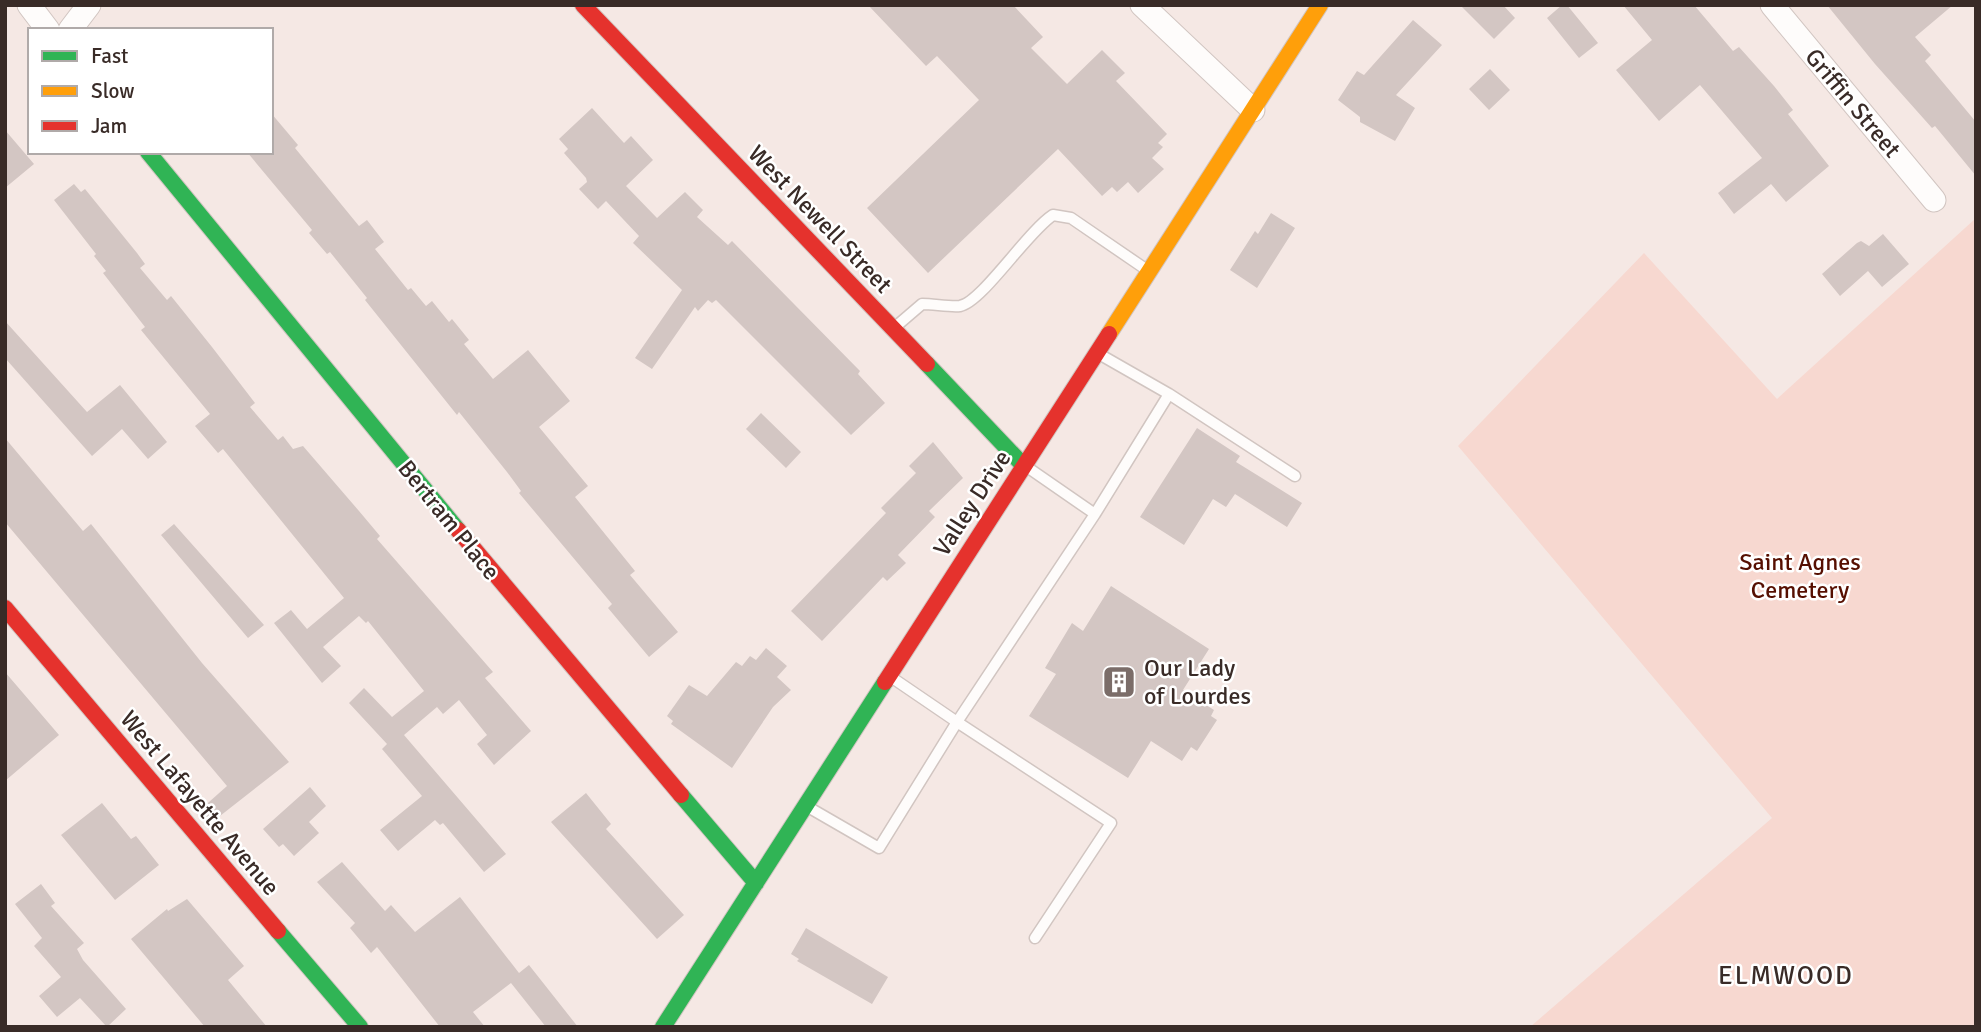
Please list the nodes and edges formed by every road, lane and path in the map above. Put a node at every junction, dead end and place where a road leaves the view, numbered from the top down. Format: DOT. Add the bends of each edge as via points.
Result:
graph roads {
  1 [pos="29,5"];
  2 [pos="89,5"];
  3 [pos="583,5"];
  4 [pos="1142,5"];
  5 [pos="1320,5"];
  6 [pos="1772,5"];
  7 [pos="46,28"];
  8 [pos="72,28"];
  9 [pos="1253,110"];
  10 [pos="150,154"];
  11 [pos="1934,200"];
  12 [pos="1149,272"];
  13 [pos="893,329"];
  14 [pos="1096,353"];
  15 [pos="1169,394"];
  16 [pos="1023,465"];
  17 [pos="1295,476"];
  18 [pos="1095,514"];
  19 [pos="5,608"];
  20 [pos="889,675"];
  21 [pos="957,722"];
  22 [pos="805,806"];
  23 [pos="756,883"];
  24 [pos="1035,938"];
  25 [pos="360,1027"];
  26 [pos="663,1027"];
  1 -- 7 [label="street"];
  2 -- 8 [label="street"];
  3 -- 13 [label="street, West Newell Street"];
  4 -- 9 [label="street"];
  5 -- 9 [label="street, Valley Drive"];
  6 -- 11 [label="street, Griffin Street"];
  9 -- 12 [label="street, Valley Drive"];
  10 -- 23 [label="street, Bertram Place" via="512,596"];
  12 -- 13 [label="lane" via="1071,218 1053,215 1016,249 976,299 960,306 922,304"];
  12 -- 14 [label="street, Valley Drive"];
  13 -- 16 [label="street, West Newell Street"];
  14 -- 15 [label="lane"];
  14 -- 16 [label="street, Valley Drive"];
  15 -- 17 [label="lane"];
  15 -- 18 [label="lane"];
  16 -- 18 [label="lane"];
  16 -- 20 [label="street, Valley Drive"];
  18 -- 21 [label="lane"];
  19 -- 25 [label="street, West Lafayette Avenue"];
  20 -- 21 [label="lane"];
  20 -- 22 [label="street, Valley Drive"];
  21 -- 22 [label="lane" via="879,848"];
  21 -- 24 [label="lane" via="1111,823"];
  22 -- 23 [label="street, Valley Drive"];
  23 -- 26 [label="street, Valley Drive"];
}
